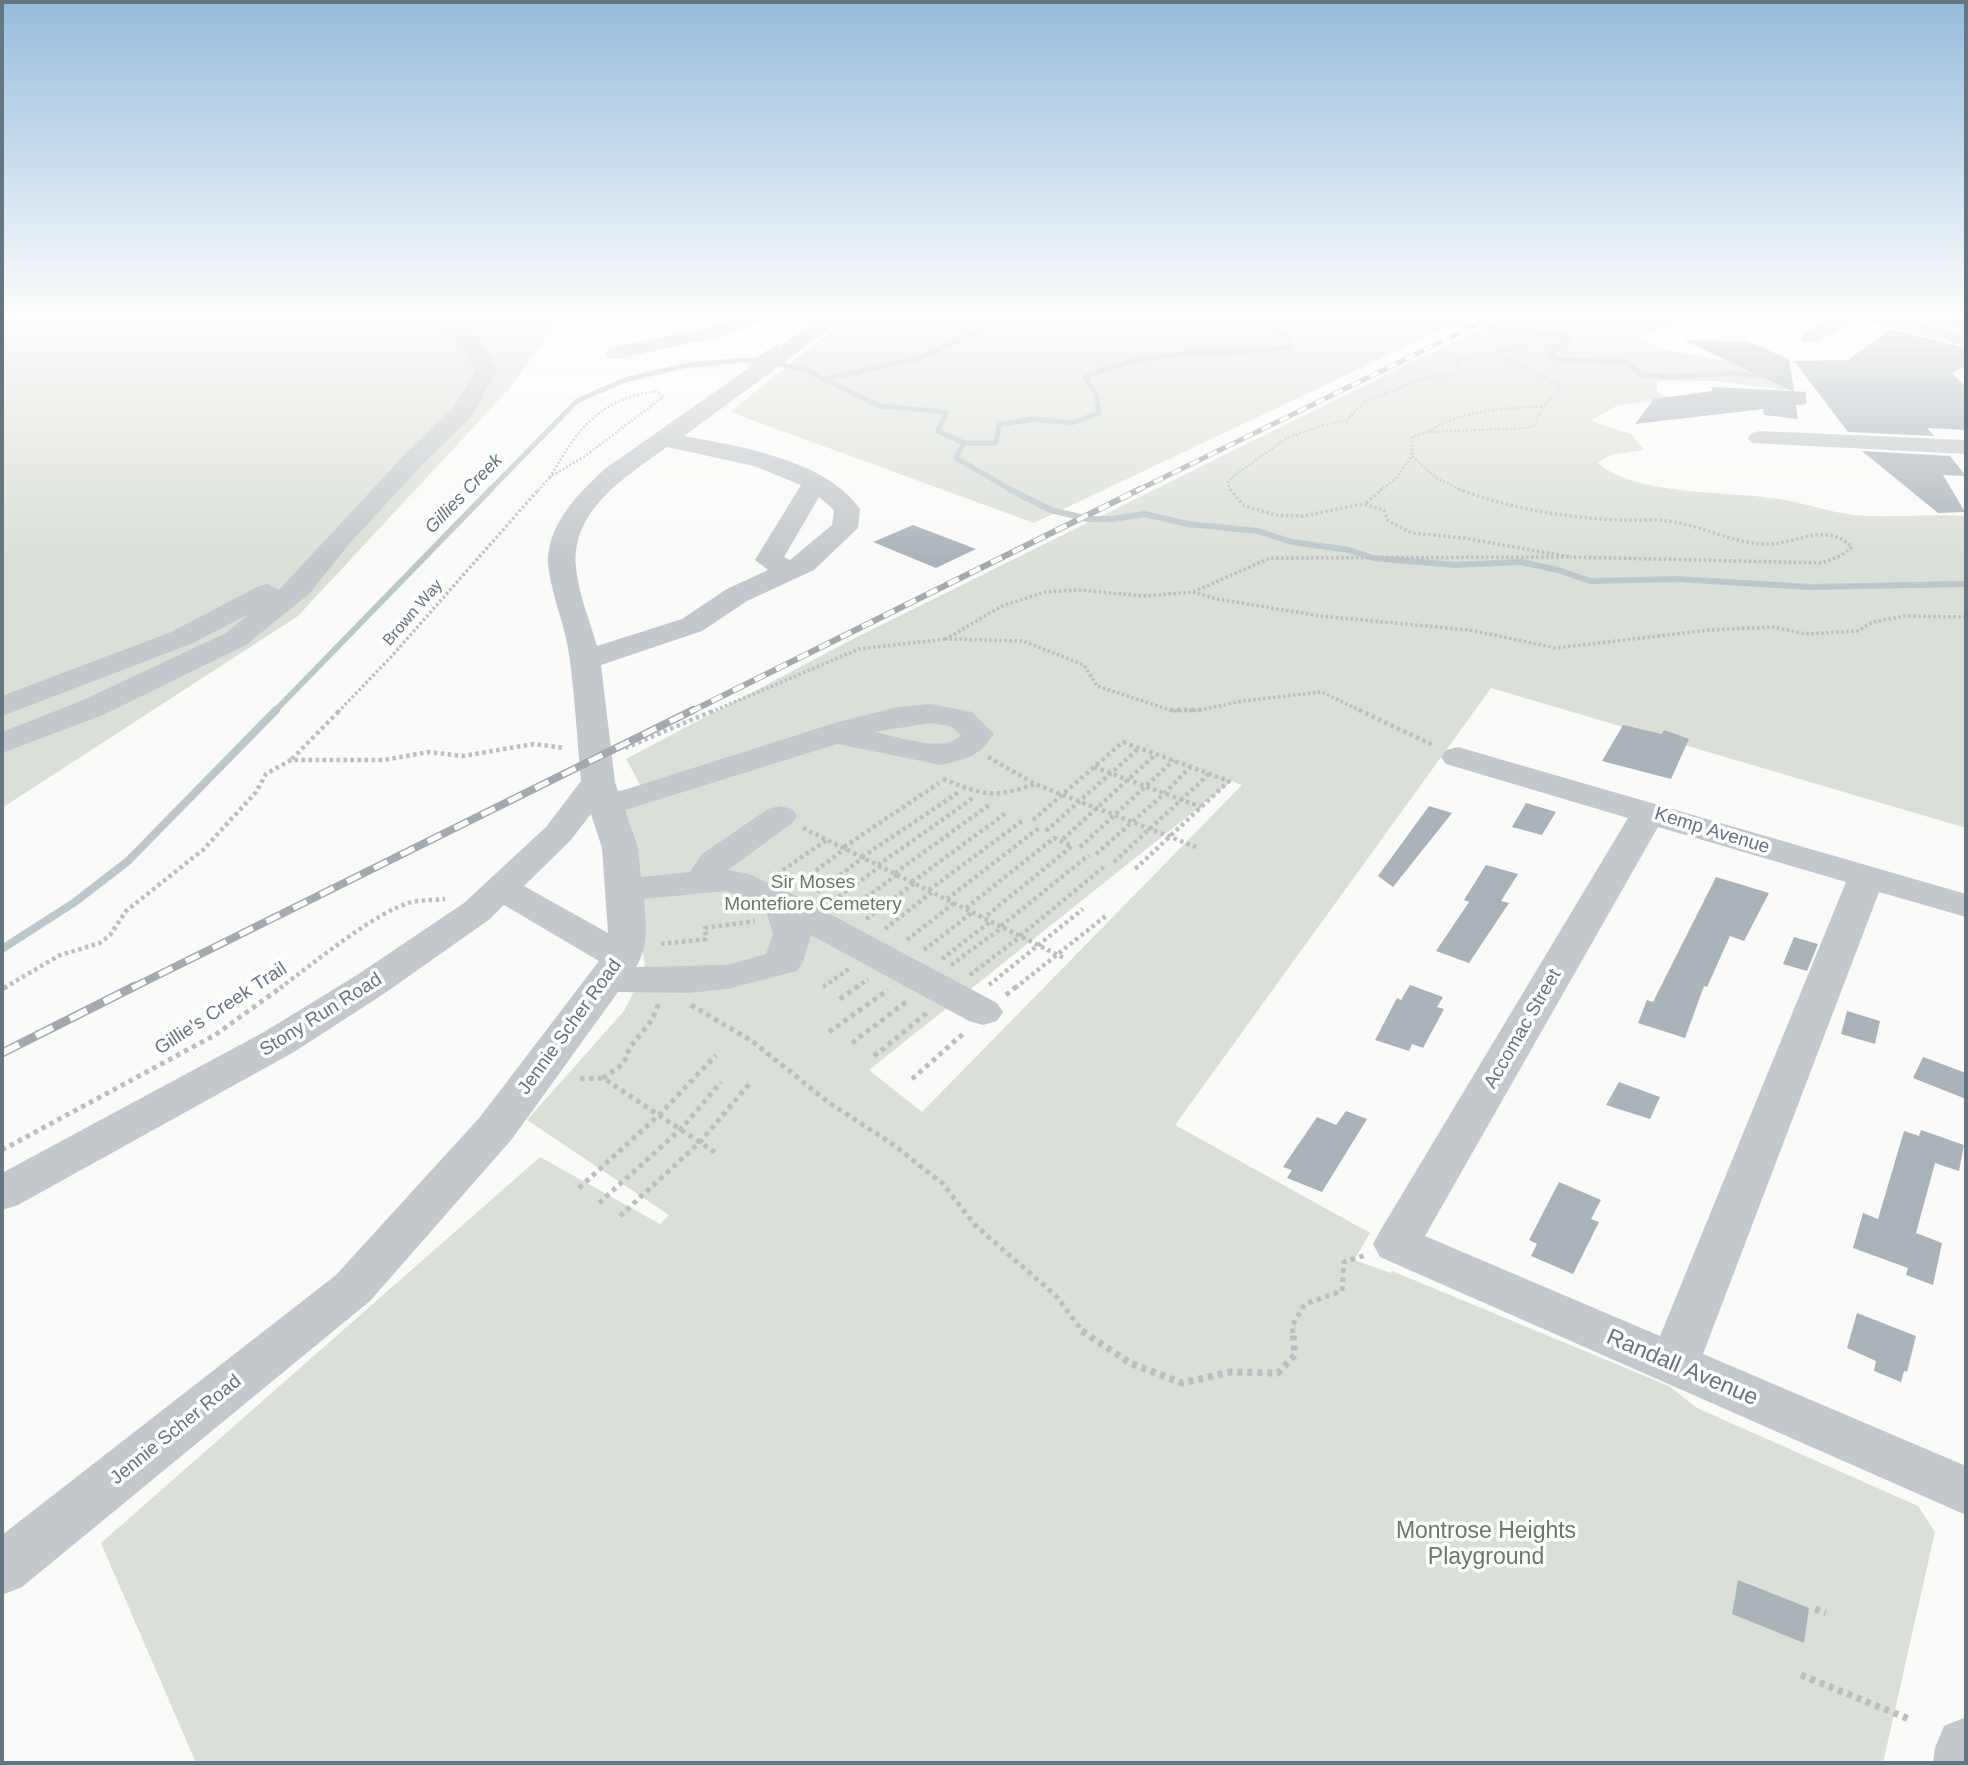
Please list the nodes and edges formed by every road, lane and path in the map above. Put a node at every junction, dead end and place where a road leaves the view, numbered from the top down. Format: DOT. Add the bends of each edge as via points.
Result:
graph roads {
  1 [pos="472,396"];
  2 [pos="630,396"];
  3 [pos="662,396"];
  4 [pos="724,396"];
  5 [pos="1384,396"];
  6 [pos="1556,396"];
  7 [pos="1543,406"];
  8 [pos="1428,432"];
  9 [pos="1760,438"];
  10 [pos="662,439"];
  11 [pos="1966,447"];
  12 [pos="1412,456"];
  13 [pos="550,477"];
  14 [pos="815,482"];
  15 [pos="1366,503"];
  16 [pos="1570,557"];
  17 [pos="316,568"];
  18 [pos="789,570"];
  19 [pos="1193,592"];
  20 [pos="1966,617"];
  21 [pos="946,639"];
  22 [pos="585,660"];
  23 [pos="2,707"];
  24 [pos="2,743"];
  25 [pos="968,747"];
  26 [pos="1139,748"];
  27 [pos="1156,754"];
  28 [pos="1458,757"];
  29 [pos="291,760"];
  30 [pos="1174,760"];
  31 [pos="1191,766"];
  32 [pos="1094,767"];
  33 [pos="1110,773"];
  34 [pos="1210,773"];
  35 [pos="598,775"];
  36 [pos="936,776"];
  37 [pos="1128,780"];
  38 [pos="939,783"];
  39 [pos="1035,785"];
  40 [pos="1146,786"];
  41 [pos="959,792"];
  42 [pos="1165,793"];
  43 [pos="1062,795"];
  44 [pos="973,798"];
  45 [pos="1181,799"];
  46 [pos="1079,802"];
  47 [pos="989,805"];
  48 [pos="1201,807"];
  49 [pos="1097,808"];
  50 [pos="1649,812"];
  51 [pos="1006,813"];
  52 [pos="1114,815"];
  53 [pos="780,817"];
  54 [pos="1033,820"];
  55 [pos="1022,821"];
  56 [pos="1132,822"];
  57 [pos="1039,828"];
  58 [pos="1149,829"];
  59 [pos="1046,831"];
  60 [pos="1170,836"];
  61 [pos="828,839"];
  62 [pos="1063,839"];
  63 [pos="1080,847"];
  64 [pos="1196,847"];
  65 [pos="845,848"];
  66 [pos="1096,854"];
  67 [pos="1089,855"];
  68 [pos="863,857"];
  69 [pos="1114,862"];
  70 [pos="880,865"];
  71 [pos="1105,866"];
  72 [pos="1133,871"];
  73 [pos="897,874"];
  74 [pos="1866,877"];
  75 [pos="704,881"];
  76 [pos="914,882"];
  77 [pos="503,888"];
  78 [pos="625,890"];
  79 [pos="931,891"];
  80 [pos="453,899"];
  81 [pos="947,899"];
  82 [pos="954,902"];
  83 [pos="1966,906"];
  84 [pos="965,908"];
  85 [pos="1083,909"];
  86 [pos="973,912"];
  87 [pos="1107,915"];
  88 [pos="984,918"];
  89 [pos="991,921"];
  90 [pos="1002,927"];
  91 [pos="1021,936"];
  92 [pos="1039,945"];
  93 [pos="871,952"];
  94 [pos="1062,957"];
  95 [pos="629,960"];
  96 [pos="2,989"];
  97 [pos="685,1001"];
  98 [pos="656,1012"];
  99 [pos="829,1032"];
  100 [pos="852,1043"];
  101 [pos="716,1055"];
  102 [pos="874,1056"];
  103 [pos="603,1078"];
  104 [pos="580,1079"];
  105 [pos="912,1079"];
  106 [pos="721,1082"];
  107 [pos="750,1083"];
  108 [pos="659,1115"];
  109 [pos="681,1129"];
  110 [pos="700,1142"];
  111 [pos="2,1150"];
  112 [pos="716,1153"];
  113 [pos="579,1188"];
  114 [pos="2,1193"];
  115 [pos="599,1203"];
  116 [pos="620,1216"];
  117 [pos="1397,1244"];
  118 [pos="1674,1364"];
  119 [pos="1966,1491"];
  120 [pos="2,1569"];
  121 [pos="1815,1609"];
  122 [pos="1826,1613"];
  123 [pos="1801,1675"];
  124 [pos="1909,1719"];
  125 [pos="1966,1748"];
  126 [pos="1964,1763"];
  1 -- 17 [label="street" via="464,411"];
  2 -- 13 [label="path, Brown Way" via="595,417 571,440"];
  3 -- 13 [label="path, Brown Way"];
  4 -- 10 [label="street, Jennie Scher Road"];
  5 -- 15 [label="path" via="1365,401 1346,421 1287,438 1228,482 1239,503 1270,514 1295,517"];
  6 -- 7 [label="path"];
  7 -- 8 [label="path" via="1471,413"];
  7 -- 8 [label="path" via="1535,425 1527,428"];
  8 -- 12 [label="path" via="1412,437"];
  9 -- 11 [label="street"];
  10 -- 14 [label="street" via="736,454"];
  10 -- 22 [label="street, Jennie Scher Road" via="597,489 567,530 562,569"];
  12 -- 15 [label="path" via="1396,478"];
  12 -- 16 [label="path" via="1439,480 1477,497 1532,509 1614,520 1670,521 1771,544 1812,534 1833,535 1852,547 1822,563"];
  13 -- 29 [label="path, Brown Way" via="391,657"];
  14 -- 18 [label="street" via="769,560"];
  14 -- 18 [label="street" via="839,497 847,509 845,528 804,564"];
  15 -- 16 [label="path" via="1384,510 1388,521 1412,533"];
  16 -- 19 [label="path" via="1270,558"];
  17 -- 23 [label="street" via="181,638"];
  17 -- 24 [label="street" via="300,587 236,639 92,708"];
  18 -- 22 [label="street" via="737,595 692,625"];
  19 -- 20 [label="path" via="1320,616 1469,630 1556,648 1710,630 1773,627 1806,634 1857,631 1873,622 1905,616"];
  19 -- 21 [label="path" via="1145,596 1078,590 1045,593 1002,606"];
  21 -- 28 [label="path" via="1023,641 1084,665 1097,686 1173,710 1322,692"];
  21 -- 35 [label="path" via="859,649"];
  22 -- 35 [label="street, Jennie Scher Road"];
  25 -- 35 [label="street" via="978,734 962,719 918,713 835,734"];
  25 -- 39 [label="path"];
  26 -- 27 [label="path"];
  26 -- 32 [label="path" via="1123,742"];
  26 -- 33 [label="path"];
  27 -- 30 [label="path"];
  27 -- 37 [label="path"];
  28 -- 50 [label="street, Kemp Avenue"];
  29 -- 35 [label="path" via="384,760 428,752 463,756 534,744"];
  29 -- 96 [label="path, Brown Way" via="266,774 256,792 204,849 126,911 100,943 60,955"];
  30 -- 31 [label="path"];
  30 -- 40 [label="path"];
  31 -- 34 [label="path"];
  31 -- 42 [label="path"];
  32 -- 33 [label="path"];
  32 -- 43 [label="path"];
  33 -- 37 [label="path"];
  33 -- 46 [label="path"];
  34 -- 45 [label="path"];
  34 -- 48 [label="path" via="1229,780"];
  35 -- 77 [label="street, Stony Run Road" via="558,834"];
  35 -- 78 [label="street, Jennie Scher Road" via="620,848"];
  36 -- 39 [label="path" via="980,794 1010,793"];
  37 -- 40 [label="path"];
  37 -- 49 [label="path"];
  38 -- 65 [label="path"];
  39 -- 43 [label="path"];
  40 -- 42 [label="path"];
  40 -- 52 [label="path"];
  41 -- 68 [label="path"];
  42 -- 45 [label="path"];
  42 -- 56 [label="path"];
  43 -- 46 [label="path"];
  43 -- 54 [label="path"];
  44 -- 70 [label="path"];
  45 -- 48 [label="path"];
  45 -- 58 [label="path"];
  46 -- 49 [label="path"];
  46 -- 59 [label="path"];
  47 -- 73 [label="path"];
  48 -- 60 [label="path"];
  49 -- 52 [label="path"];
  49 -- 62 [label="path"];
  50 -- 74 [label="street, Kemp Avenue"];
  50 -- 117 [label="street, Accomac Street"];
  51 -- 76 [label="path"];
  52 -- 56 [label="path"];
  52 -- 63 [label="path"];
  53 -- 61 [label="path"];
  53 -- 75 [label="street" via="715,862"];
  55 -- 79 [label="path"];
  56 -- 58 [label="path"];
  56 -- 66 [label="path"];
  57 -- 81 [label="path"];
  58 -- 60 [label="path"];
  58 -- 69 [label="path"];
  60 -- 64 [label="path"];
  60 -- 72 [label="path"];
  61 -- 65 [label="path"];
  61 -- 93 [label="path"];
  65 -- 68 [label="path"];
  65 -- 93 [label="path"];
  67 -- 90 [label="path"];
  68 -- 70 [label="path"];
  68 -- 93 [label="path"];
  70 -- 73 [label="path"];
  70 -- 93 [label="path"];
  71 -- 91 [label="path"];
  73 -- 76 [label="path"];
  73 -- 93 [label="path"];
  74 -- 83 [label="street, Kemp Avenue"];
  74 -- 118 [label="street"];
  75 -- 78 [label="street"];
  75 -- 93 [label="street" via="736,882"];
  76 -- 79 [label="path"];
  76 -- 93 [label="path"];
  77 -- 95 [label="street"];
  77 -- 114 [label="street, Stony Run Road" via="477,911 279,1042"];
  78 -- 95 [label="street, Jennie Scher Road"];
  79 -- 81 [label="path"];
  79 -- 93 [label="path"];
  80 -- 111 [label="path, Gillie's Creek Trail" via="396,908 215,1035"];
  81 -- 82 [label="path"];
  82 -- 84 [label="path"];
  82 -- 93 [label="path"];
  84 -- 86 [label="path"];
  84 -- 88 [label="path" via="1054,838 1072,846"];
  85 -- 92 [label="path"];
  86 -- 88 [label="path"];
  86 -- 93 [label="path"];
  87 -- 94 [label="path"];
  88 -- 89 [label="path"];
  89 -- 90 [label="path"];
  89 -- 93 [label="path"];
  90 -- 91 [label="path"];
  90 -- 93 [label="path"];
  91 -- 92 [label="path"];
  91 -- 93 [label="path"];
  92 -- 93 [label="path"];
  92 -- 94 [label="path"];
  93 -- 94 [label="path"];
  93 -- 95 [label="path" via="705,928 706,939"];
  93 -- 95 [label="street" via="792,934 783,962 727,977 688,980"];
  93 -- 99 [label="path"];
  93 -- 100 [label="path"];
  93 -- 102 [label="path"];
  93 -- 105 [label="path" via="981,1018"];
  95 -- 120 [label="street, Jennie Scher Road" via="496,1128 353,1288"];
  97 -- 117 [label="path" via="752,1041 828,1102 942,1182 976,1226 1056,1296 1081,1331 1130,1363 1182,1383 1230,1372 1278,1373 1295,1355 1292,1326 1305,1304 1342,1291 1344,1262"];
  98 -- 103 [label="path" via="627,1048 623,1064"];
  101 -- 108 [label="path"];
  103 -- 104 [label="path"];
  103 -- 108 [label="path"];
  106 -- 109 [label="path"];
  107 -- 110 [label="path"];
  108 -- 109 [label="path"];
  108 -- 113 [label="path"];
  109 -- 110 [label="path"];
  109 -- 115 [label="path"];
  110 -- 112 [label="path"];
  110 -- 116 [label="path"];
  117 -- 118 [label="street, Randall Avenue"];
  118 -- 119 [label="street, Randall Avenue"];
  121 -- 122 [label="path"];
  123 -- 124 [label="path"];
  125 -- 126 [label="street"];
}
